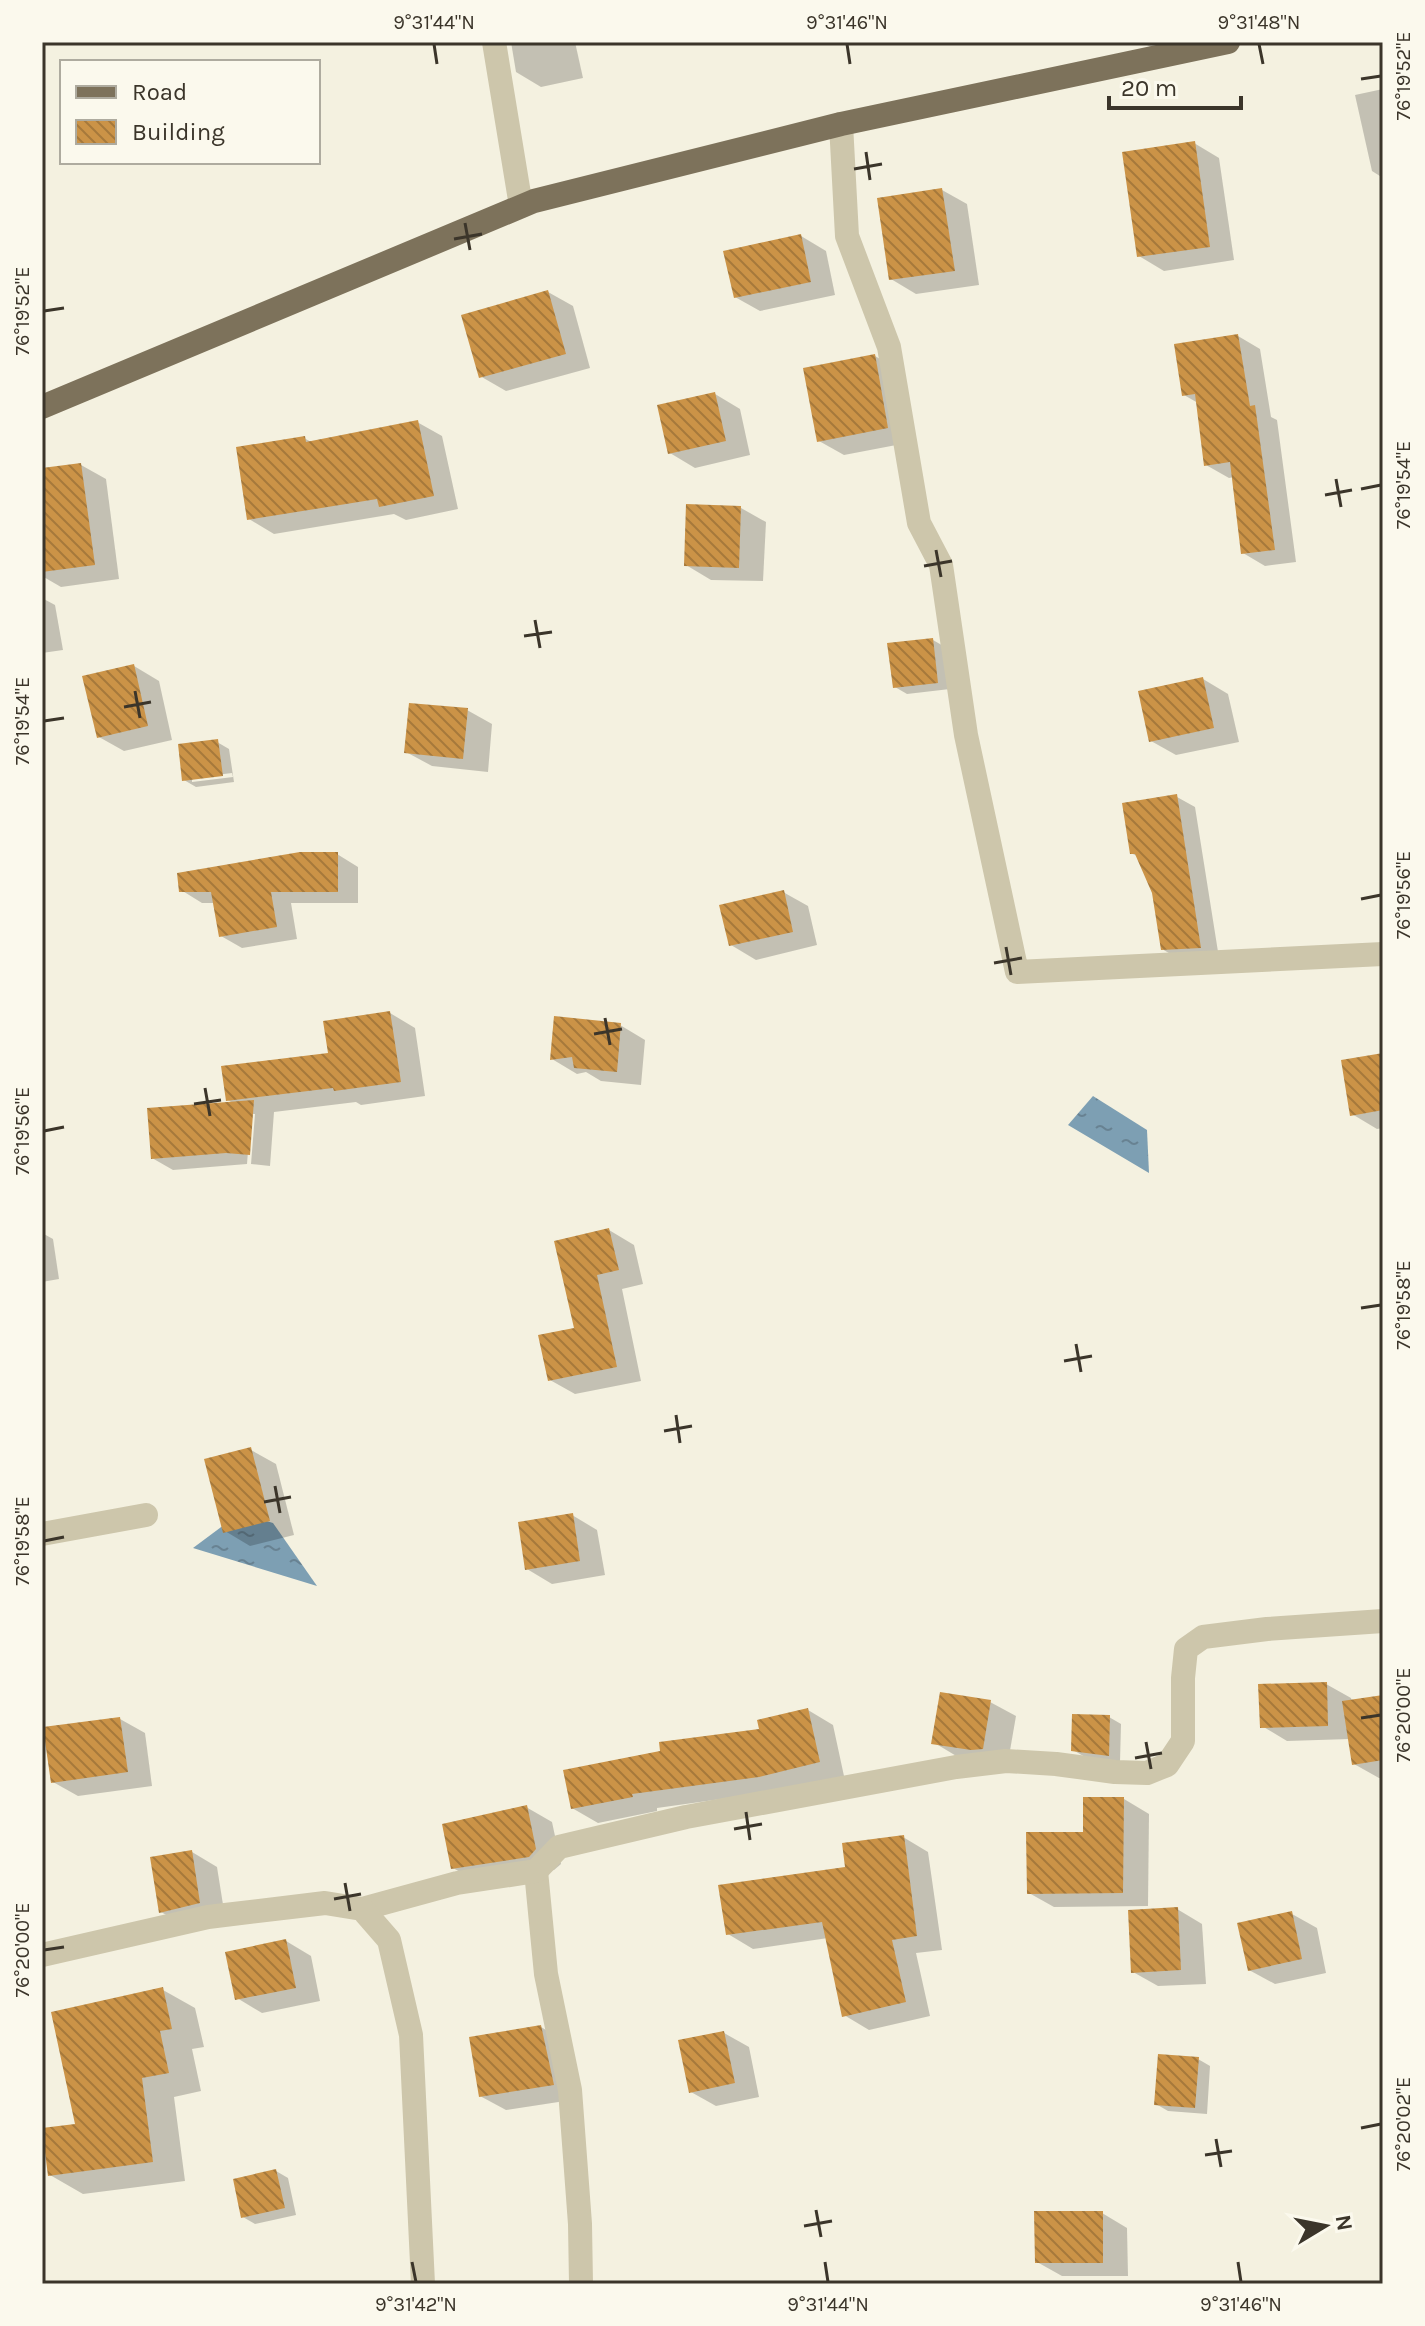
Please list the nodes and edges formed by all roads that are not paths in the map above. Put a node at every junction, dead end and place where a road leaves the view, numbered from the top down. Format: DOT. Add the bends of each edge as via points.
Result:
graph roads {
  1 [pos="494,42"];
  2 [pos="1228,42"];
  3 [pos="841,124"];
  4 [pos="521,206"];
  5 [pos="42,407"];
  6 [pos="1383,954"];
  7 [pos="146,1515"];
  8 [pos="42,1534"];
  9 [pos="1383,1621"];
  10 [pos="536,1871"];
  11 [pos="362,1909"];
  12 [pos="42,1955"];
  13 [pos="423,2284"];
  14 [pos="581,2284"];
  1 -- 4 [label="street"];
  2 -- 3 [label="main road"];
  3 -- 4 [label="main road"];
  3 -- 6 [label="street" via="847,236 889,347 919,523 941,565 966,735 1017,972"];
  4 -- 5 [label="main road"];
  7 -- 8 [label="street"];
  9 -- 10 [label="street" via="1203,1637 1186,1649 1183,1741 1167,1765 1147,1773 1006,1761 956,1767 686,1817 559,1847"];
  10 -- 11 [label="street" via="457,1883"];
  10 -- 14 [label="street" via="546,1974 570,2090"];
  11 -- 12 [label="street" via="325,1903 208,1917"];
  11 -- 13 [label="street" via="389,1940 411,2035"];
}
